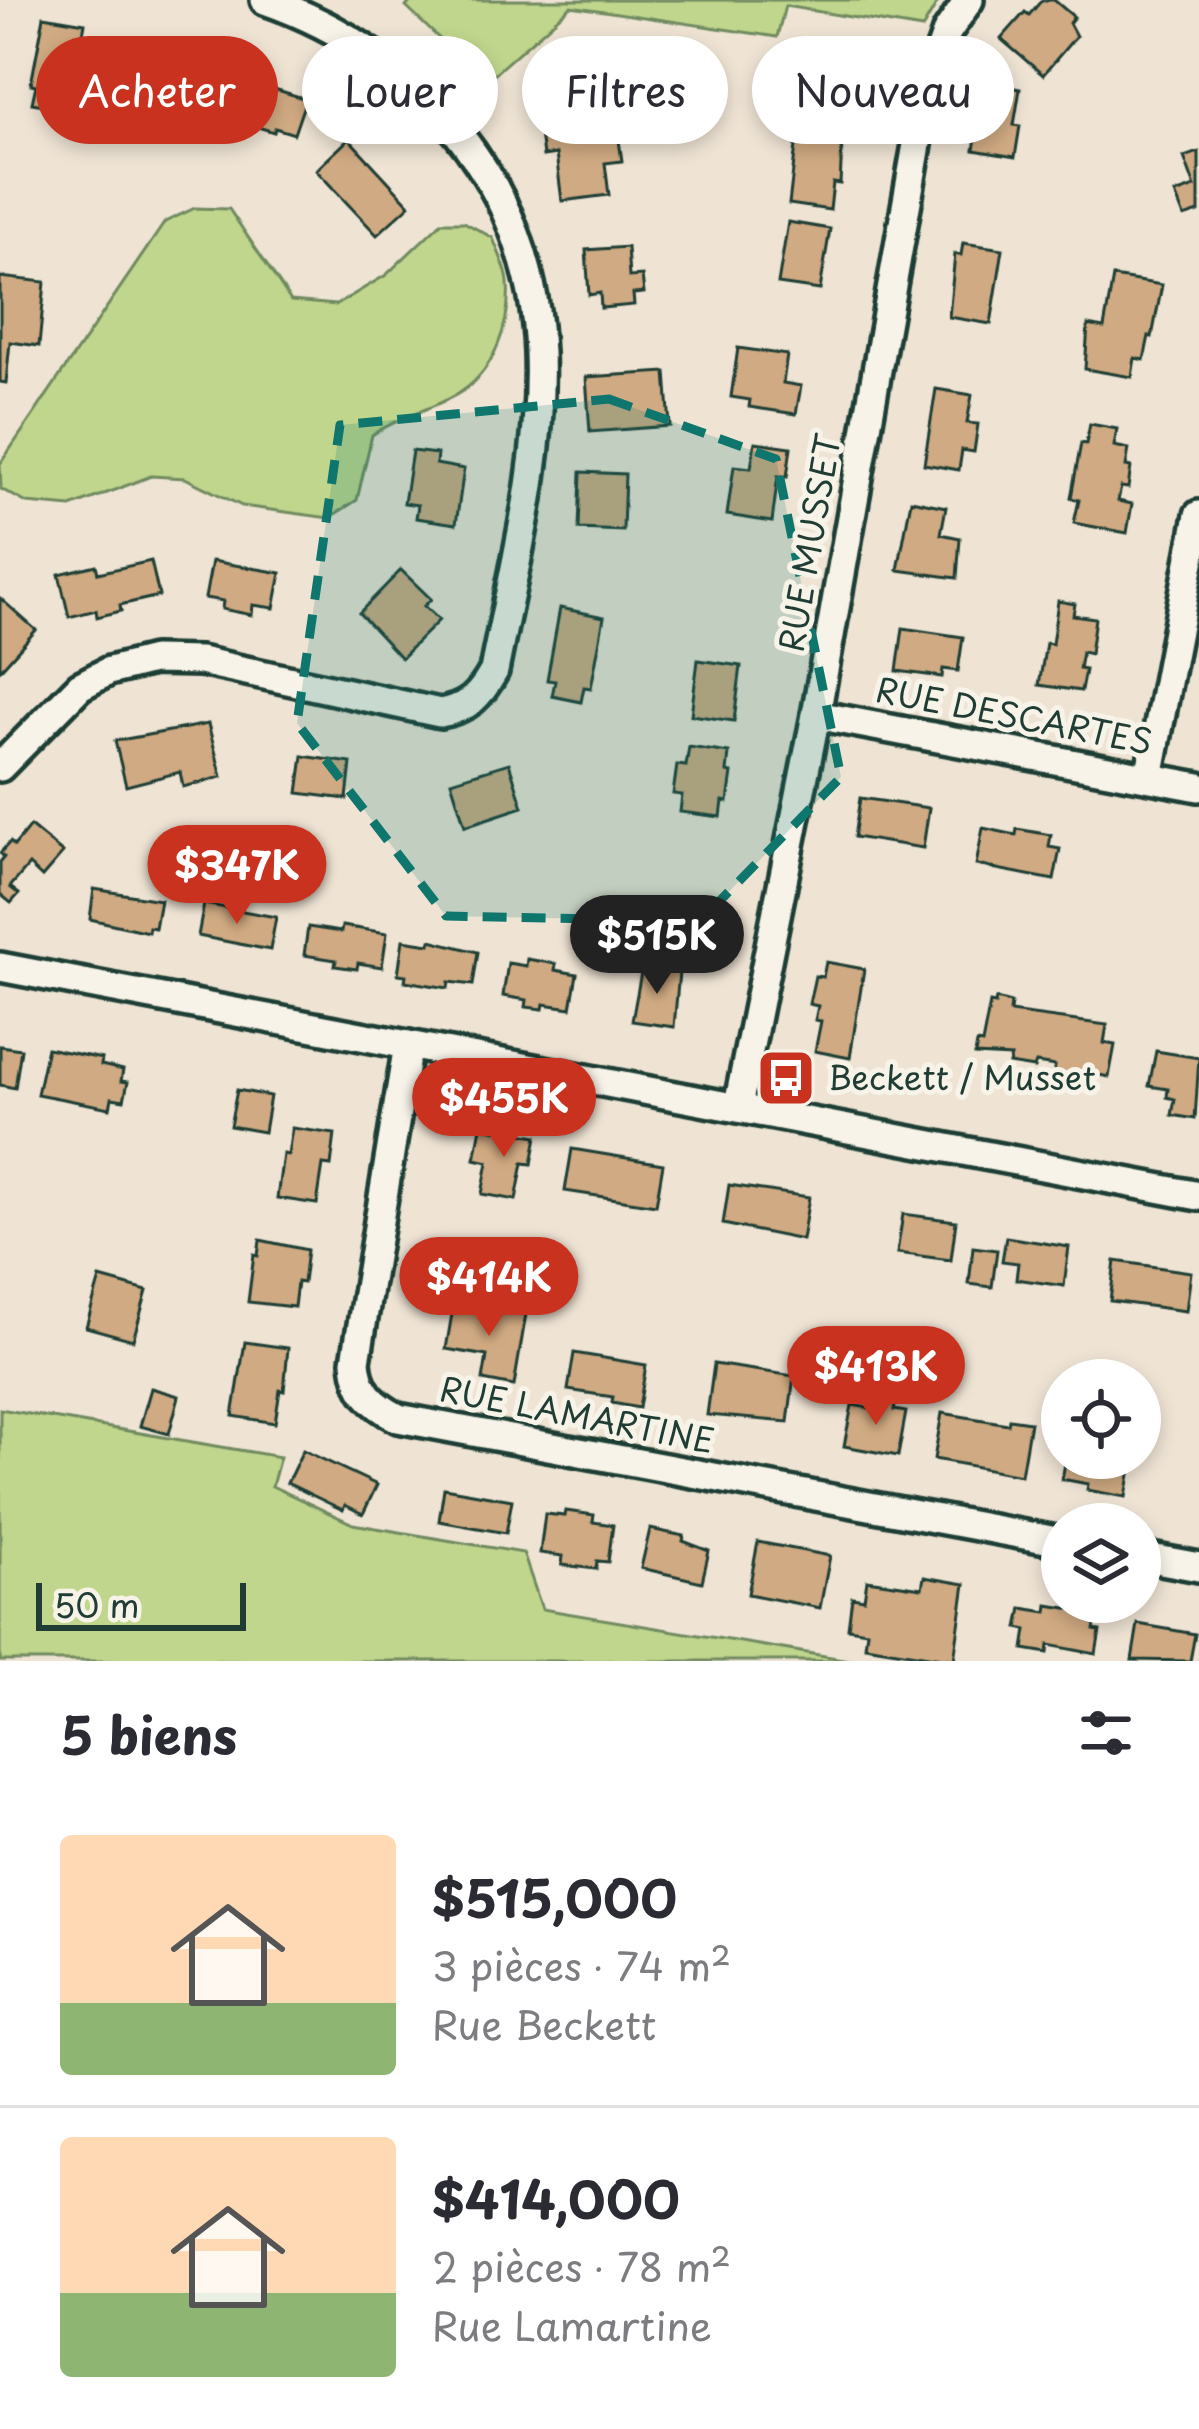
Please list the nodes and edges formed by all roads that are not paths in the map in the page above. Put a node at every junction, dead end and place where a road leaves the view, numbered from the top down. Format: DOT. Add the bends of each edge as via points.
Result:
graph roads {
  1 [pos="265,0"];
  2 [pos="970,0"];
  3 [pos="1199,515"];
  4 [pos="816,715"];
  5 [pos="0,767"];
  6 [pos="1149,777"];
  7 [pos="1199,787"];
  8 [pos="0,967"];
  9 [pos="408,1045"];
  10 [pos="738,1106"];
  11 [pos="1199,1196"];
  12 [pos="1041,1538"];
  13 [pos="1161,1560"];
  14 [pos="1199,1568"];
  1 -- 5 [label="street" via="325,25 406,78 452,121 511,224 532,289 539,356 527,495 494,671 480,696 440,712 200,661 153,660 80,686"];
  2 -- 4 [label="street, RUE MUSSET" via="947,32 927,88"];
  3 -- 6 [label="street"];
  4 -- 6 [label="street, RUE DESCARTES"];
  4 -- 10 [label="street, RUE MUSSET"];
  6 -- 7 [label="street, RUE DESCARTES"];
  8 -- 9 [label="street"];
  9 -- 10 [label="street"];
  9 -- 12 [label="street, RUE LAMARTINE" via="356,1361 357,1380 380,1408 398,1418"];
  10 -- 11 [label="street"];
  13 -- 14 [label="street"];
}
